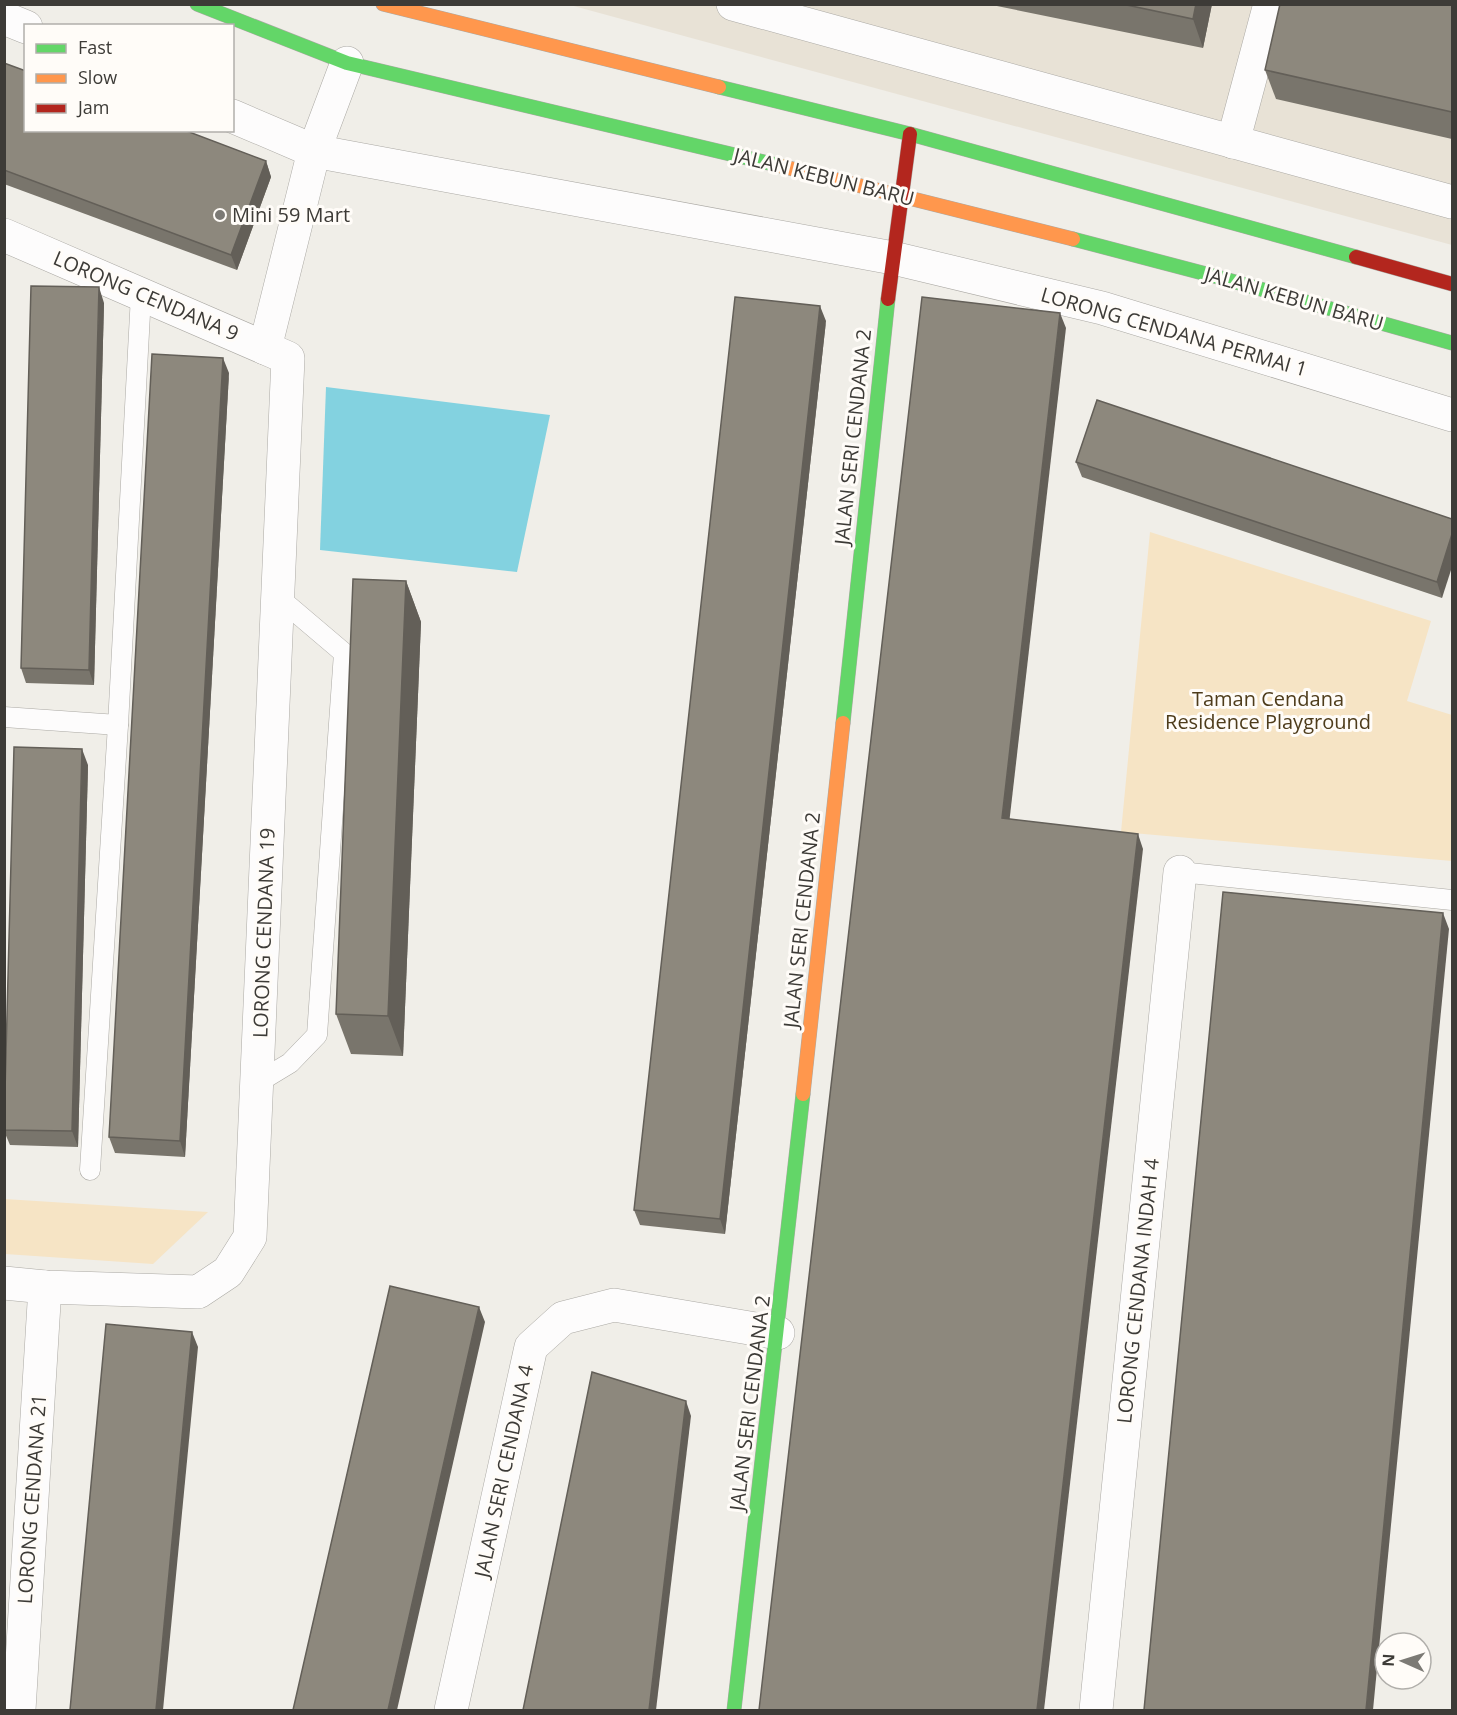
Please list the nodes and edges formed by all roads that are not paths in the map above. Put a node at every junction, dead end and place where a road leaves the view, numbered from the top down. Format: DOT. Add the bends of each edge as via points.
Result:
graph roads {
  1 [pos="197,4"];
  2 [pos="383,4"];
  3 [pos="733,4"];
  4 [pos="1270,4"];
  5 [pos="794,13"];
  6 [pos="4,18"];
  7 [pos="24,26"];
  8 [pos="347,63"];
  9 [pos="234,117"];
  10 [pos="910,134"];
  11 [pos="1233,142"];
  12 [pos="314,151"];
  13 [pos="901,195"];
  14 [pos="1452,202"];
  15 [pos="4,235"];
  16 [pos="892,258"];
  17 [pos="1452,284"];
  18 [pos="141,295"];
  19 [pos="1452,343"];
  20 [pos="277,353"];
  21 [pos="1452,415"];
  22 [pos="278,597"];
  23 [pos="4,717"];
  24 [pos="118,725"];
  25 [pos="1180,872"];
  26 [pos="1452,900"];
  27 [pos="257,1083"];
  28 [pos="90,1170"];
  29 [pos="4,1283"];
  30 [pos="45,1287"];
  31 [pos="778,1333"];
  32 [pos="19,1710"];
  33 [pos="451,1710"];
  34 [pos="734,1710"];
  35 [pos="1096,1710"];
  1 -- 8 [label="street, JALAN KEBUN BARU"];
  2 -- 10 [label="street"];
  3 -- 5 [label="street"];
  4 -- 11 [label="street"];
  5 -- 11 [label="street"];
  6 -- 7 [label="street"];
  8 -- 12 [label="street, LORONG CENDANA 19"];
  8 -- 13 [label="street, JALAN KEBUN BARU"];
  9 -- 12 [label="street, LORONG CENDANA PERMAI 1"];
  10 -- 13 [label="street, JALAN SERI CENDANA 2"];
  10 -- 17 [label="street"];
  11 -- 14 [label="street"];
  12 -- 16 [label="street, LORONG CENDANA PERMAI 1"];
  12 -- 20 [label="street, LORONG CENDANA 19"];
  13 -- 16 [label="street, JALAN SERI CENDANA 2"];
  13 -- 19 [label="street, JALAN KEBUN BARU"];
  15 -- 18 [label="street, LORONG CENDANA 9"];
  16 -- 21 [label="street, LORONG CENDANA PERMAI 1" via="1102,308"];
  16 -- 31 [label="street, JALAN SERI CENDANA 2"];
  18 -- 20 [label="street, LORONG CENDANA 9"];
  18 -- 24 [label="lane"];
  20 -- 22 [label="street, LORONG CENDANA 19"];
  22 -- 27 [label="street, LORONG CENDANA 19"];
  22 -- 27 [label="lane" via="344,653 316,1035 290,1063"];
  23 -- 24 [label="lane"];
  24 -- 28 [label="lane"];
  25 -- 26 [label="lane"];
  25 -- 35 [label="street, LORONG CENDANA INDAH 4"];
  27 -- 30 [label="street, LORONG CENDANA 19" via="250,1237 228,1272 198,1292"];
  29 -- 30 [label="street, LORONG CENDANA 19"];
  30 -- 32 [label="street, LORONG CENDANA 21"];
  31 -- 33 [label="street, JALAN SERI CENDANA 4" via="614,1305 563,1318 531,1347"];
  31 -- 34 [label="street, JALAN SERI CENDANA 2"];
}
